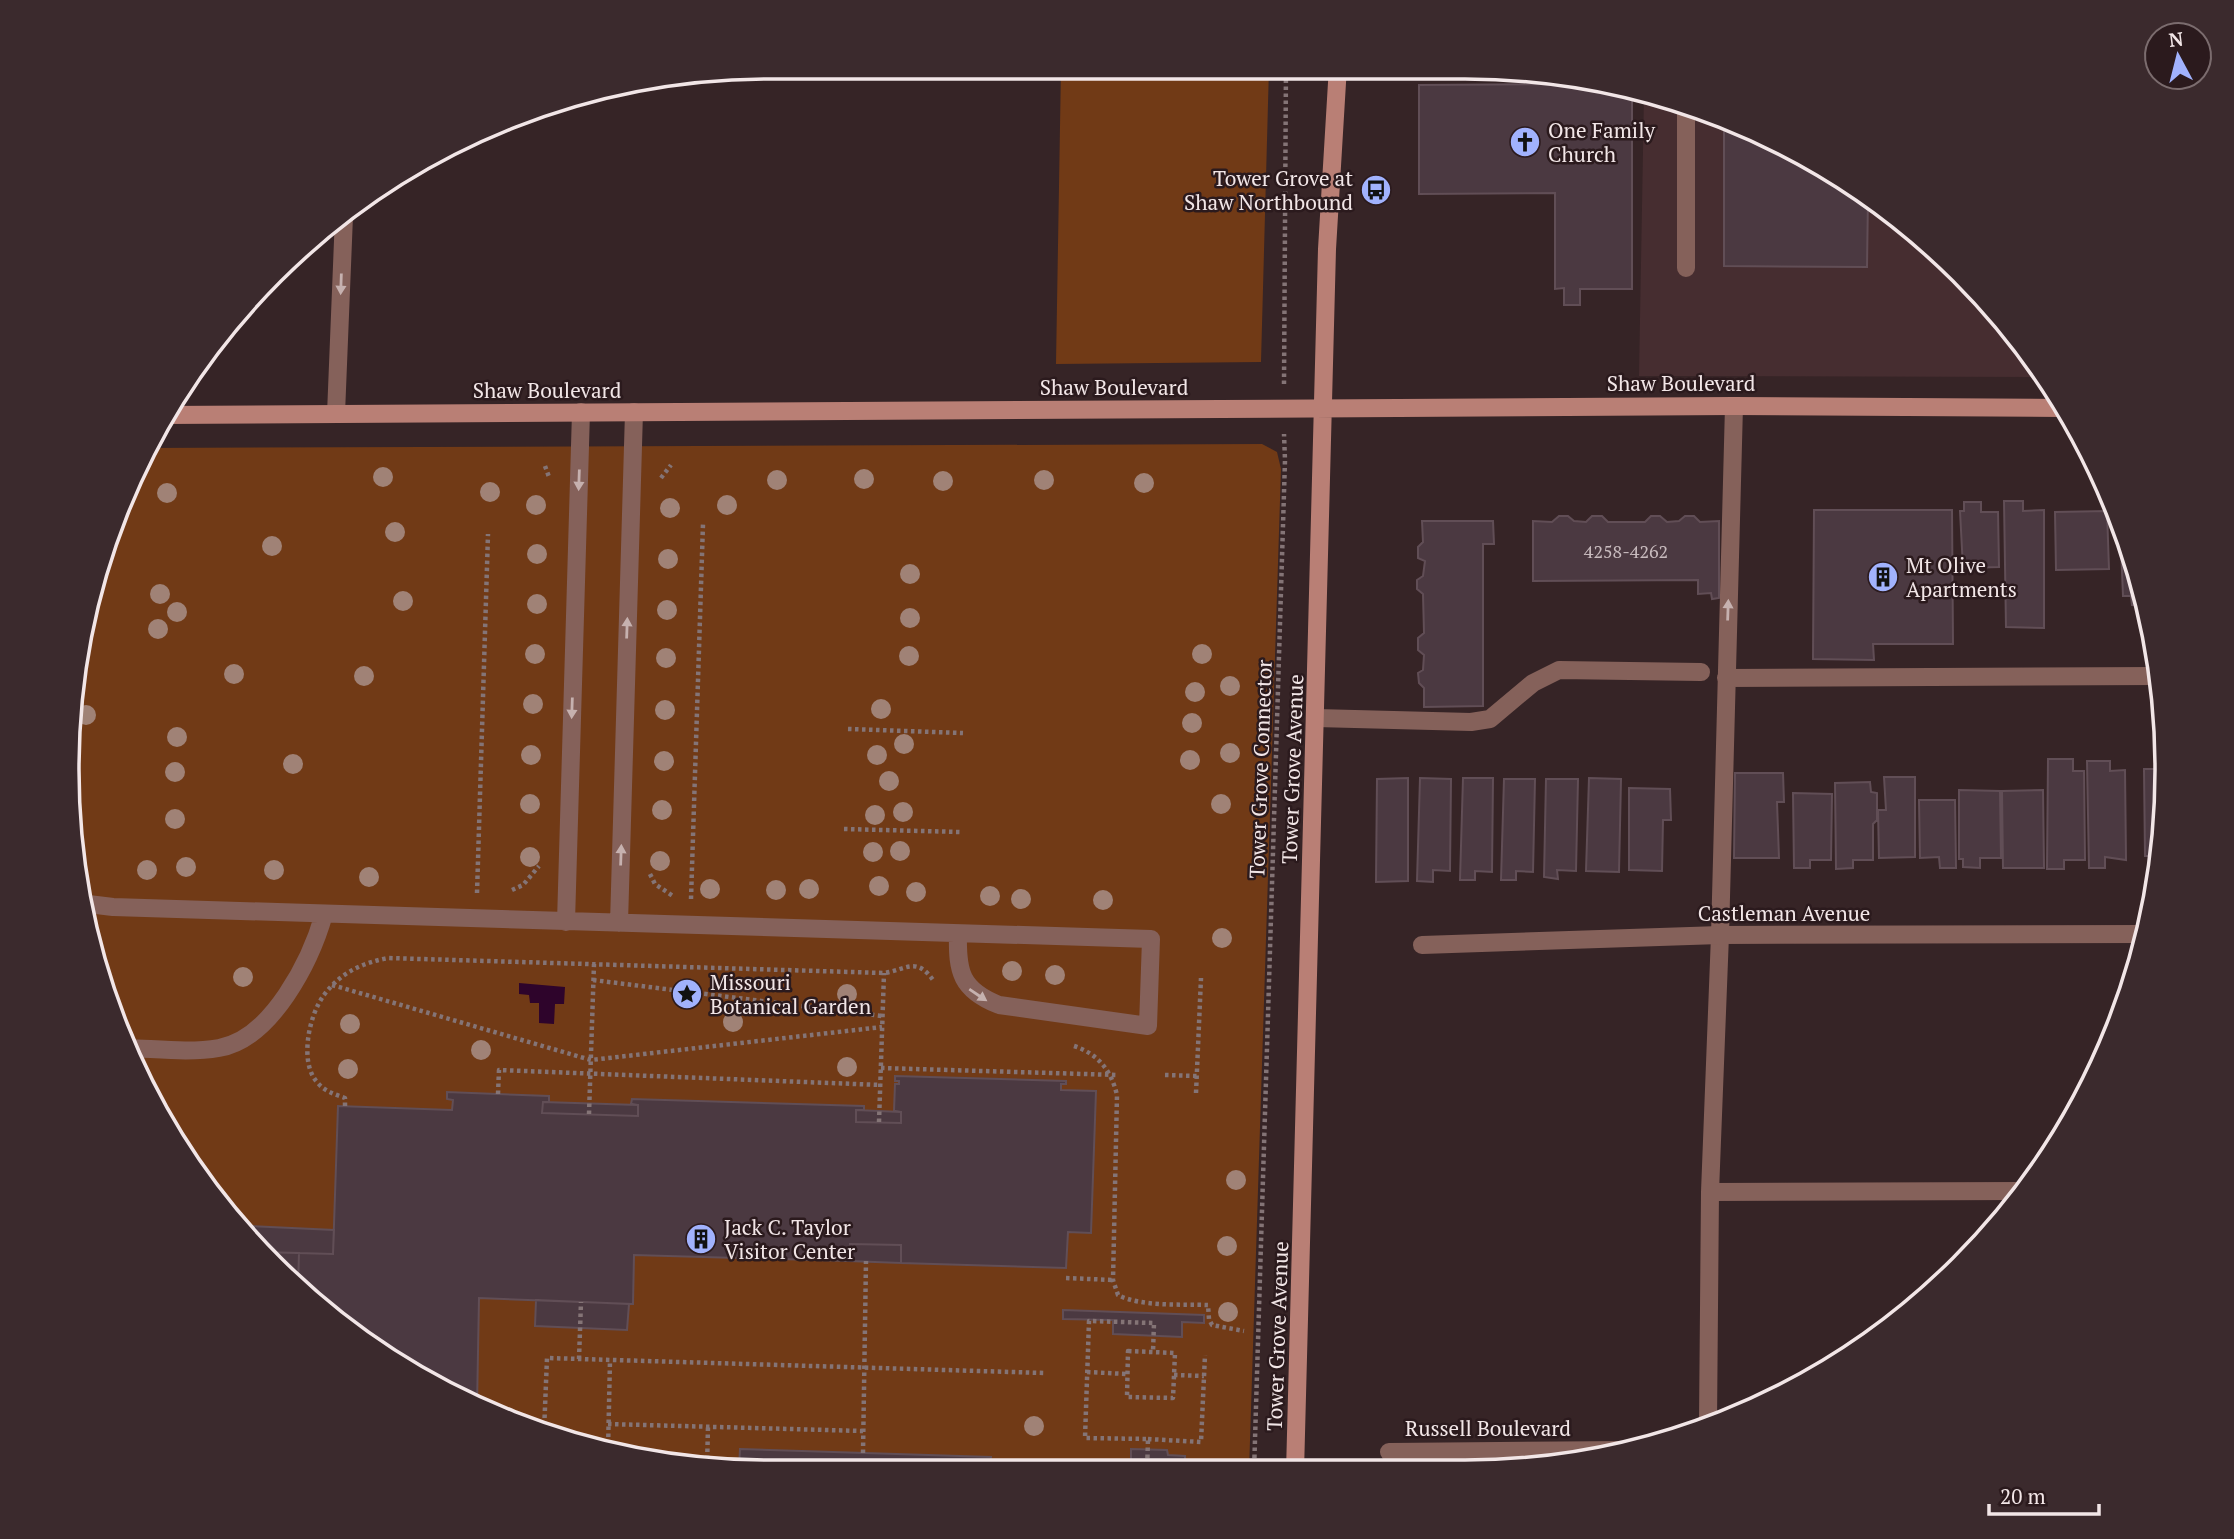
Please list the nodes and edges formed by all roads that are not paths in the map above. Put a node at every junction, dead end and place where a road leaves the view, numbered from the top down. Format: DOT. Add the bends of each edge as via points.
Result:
graph roads {
  1 [pos="1337,79"];
  2 [pos="1686,115"];
  3 [pos="344,225"];
  4 [pos="1686,268"];
  5 [pos="1734,406"];
  6 [pos="1324,408"];
  7 [pos="2053,408"];
  8 [pos="581,412"];
  9 [pos="634,412"];
  10 [pos="336,414"];
  11 [pos="177,415"];
  12 [pos="1700,672"];
  13 [pos="2149,676"];
  14 [pos="1726,678"];
  15 [pos="1315,718"];
  16 [pos="92,904"];
  17 [pos="324,914"];
  18 [pos="566,922"];
  19 [pos="619,923"];
  20 [pos="958,934"];
  21 [pos="2135,934"];
  22 [pos="1720,935"];
  23 [pos="1422,945"];
  24 [pos="138,1048"];
  25 [pos="2012,1191"];
  26 [pos="1710,1192"];
  27 [pos="1708,1416"];
  28 [pos="1577,1450"];
  29 [pos="1389,1452"];
  30 [pos="1295,1460"];
  1 -- 6 [label="street, Tower Grove Avenue"];
  2 -- 4 [label="street"];
  3 -- 10 [label="street, one-way"];
  5 -- 6 [label="street, Shaw Boulevard"];
  5 -- 7 [label="street, Shaw Boulevard"];
  14 -- 5 [label="street, one-way"];
  6 -- 9 [label="street, Shaw Boulevard"];
  6 -- 15 [label="street, Tower Grove Avenue"];
  8 -- 9 [label="street, Shaw Boulevard"];
  8 -- 10 [label="street, Shaw Boulevard"];
  8 -- 18 [label="street, one-way"];
  19 -- 9 [label="street, one-way"];
  10 -- 11 [label="street, Shaw Boulevard"];
  12 -- 15 [label="street" via="1559,670 1533,683 1490,719 1471,722"];
  13 -- 14 [label="street"];
  14 -- 22 [label="street"];
  15 -- 30 [label="street, Tower Grove Avenue"];
  16 -- 17 [label="street"];
  17 -- 18 [label="street"];
  17 -- 24 [label="street" via="304,966 261,1026 244,1039 222,1048"];
  18 -- 19 [label="street"];
  19 -- 20 [label="street"];
  20 -- 20 [label="street, one-way" via="961,973 968,988 982,999 999,1006 1148,1026 1151,939"];
  21 -- 22 [label="street, Castleman Avenue"];
  22 -- 23 [label="street, Castleman Avenue"];
  22 -- 26 [label="street"];
  25 -- 26 [label="street"];
  26 -- 27 [label="street"];
  28 -- 29 [label="street, Russell Boulevard"];
}
